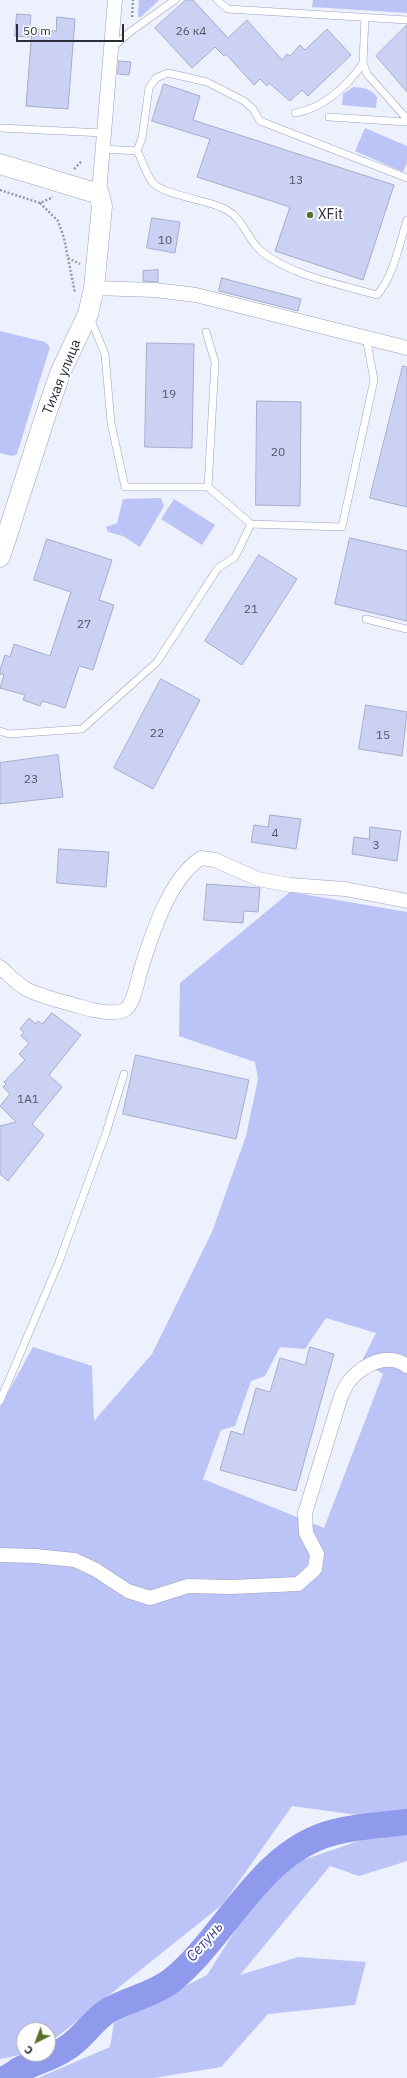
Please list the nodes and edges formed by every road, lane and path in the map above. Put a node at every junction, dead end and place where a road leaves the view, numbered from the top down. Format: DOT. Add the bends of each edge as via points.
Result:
graph roads {
  1 [pos="115,0"];
  2 [pos="175,0"];
  3 [pos="217,0"];
  4 [pos="366,18"];
  5 [pos="407,20"];
  6 [pos="112,49"];
  7 [pos="363,63"];
  8 [pos="295,113"];
  9 [pos="329,117"];
  10 [pos="407,120"];
  11 [pos="0,128"];
  12 [pos="104,133"];
  13 [pos="103,149"];
  14 [pos="136,151"];
  15 [pos="82,161"];
  16 [pos="0,164"];
  17 [pos="72,171"];
  18 [pos="407,178"];
  19 [pos="0,190"];
  20 [pos="99,194"];
  21 [pos="57,195"];
  22 [pos="40,203"];
  23 [pos="407,220"];
  24 [pos="94,288"];
  25 [pos="75,295"];
  26 [pos="88,314"];
  27 [pos="206,332"];
  28 [pos="366,337"];
  29 [pos="407,348"];
  30 [pos="208,487"];
  31 [pos="251,524"];
  32 [pos="0,557"];
  33 [pos="366,619"];
  34 [pos="407,629"];
  35 [pos="0,731"];
  36 [pos="407,901"];
  37 [pos="0,967"];
  38 [pos="124,1074"];
  39 [pos="407,1366"];
  40 [pos="0,1401"];
  41 [pos="0,1555"];
  1 -- 6 [label="street"];
  2 -- 6 [label="lane" via="130,32"];
  3 -- 4 [label="lane" via="228,9"];
  4 -- 5 [label="lane"];
  4 -- 7 [label="lane"];
  6 -- 12 [label="street"];
  7 -- 8 [label="lane" via="355,76 331,96 308,111"];
  7 -- 10 [label="lane" via="367,74"];
  9 -- 10 [label="lane"];
  11 -- 12 [label="lane"];
  12 -- 13 [label="street"];
  13 -- 14 [label="lane"];
  13 -- 20 [label="street"];
  14 -- 18 [label="lane" via="142,138 149,88 156,78 168,73 207,82 244,101 253,109 260,121"];
  14 -- 23 [label="lane" via="154,184 226,209 242,222 251,240 261,251 288,268 377,295 392,266"];
  15 -- 17 [label="path"];
  16 -- 20 [label="street"];
  19 -- 22 [label="path"];
  20 -- 24 [label="street, Тихая улица" via="102,206"];
  21 -- 22 [label="path"];
  22 -- 25 [label="path" via="58,221 64,238"];
  24 -- 26 [label="street, Тихая улица"];
  24 -- 28 [label="street" via="155,290 196,295"];
  26 -- 30 [label="lane" via="105,354 111,424 125,487"];
  26 -- 32 [label="street, Тихая улица" via="61,371"];
  27 -- 30 [label="lane" via="215,362"];
  28 -- 29 [label="street"];
  28 -- 31 [label="lane" via="374,380 342,527"];
  30 -- 31 [label="lane"];
  31 -- 35 [label="lane" via="235,557 218,568 157,662 82,729 9,734"];
  33 -- 34 [label="lane"];
  36 -- 37 [label="street" via="345,889 290,885 258,879 215,860 201,858 181,877 165,905 146,953 131,1002 126,1009 113,1012 58,1001 25,988"];
  38 -- 40 [label="lane" via="106,1134 59,1262"];
  39 -- 41 [label="street" via="387,1359 372,1363 350,1380 341,1396 305,1513 306,1533 317,1554 315,1569 298,1584 188,1586 150,1598 128,1591 75,1560"];
}
